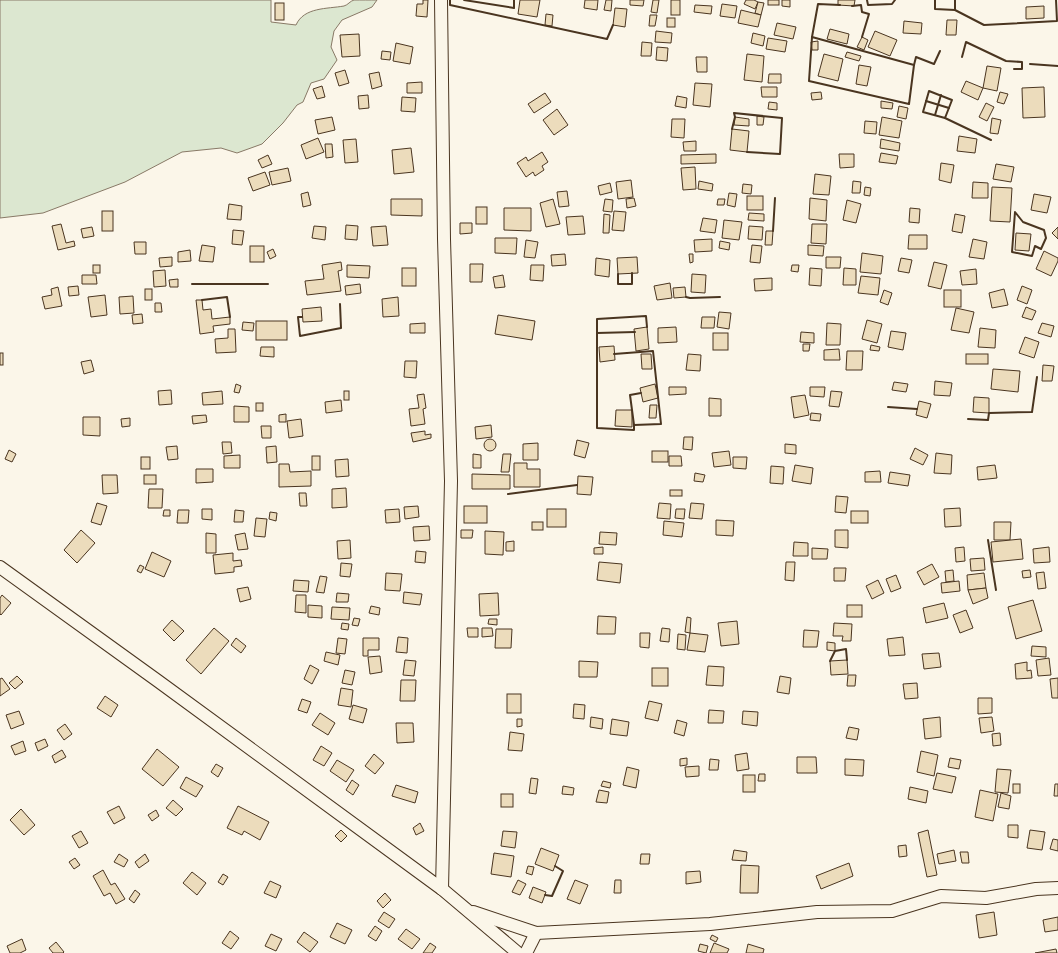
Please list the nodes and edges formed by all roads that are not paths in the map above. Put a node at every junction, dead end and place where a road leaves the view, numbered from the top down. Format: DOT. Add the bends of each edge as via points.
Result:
graph roads {
  1 [pos="442,0"];
  2 [pos="0,567"];
  3 [pos="1058,888"];
  4 [pos="442,889"];
  5 [pos="466,910"];
  6 [pos="536,933"];
  7 [pos="518,953"];
  8 [pos="526,953"];
  1 -- 4 [label="street" via="444,239 451,480"];
  2 -- 4 [label="street"];
  3 -- 6 [label="street" via="1036,889 986,898 941,896 892,911 817,912 710,924"];
  4 -- 5 [label="street"];
  5 -- 6 [label="street"];
  5 -- 7 [label="street"];
  6 -- 8 [label="street"];
}
